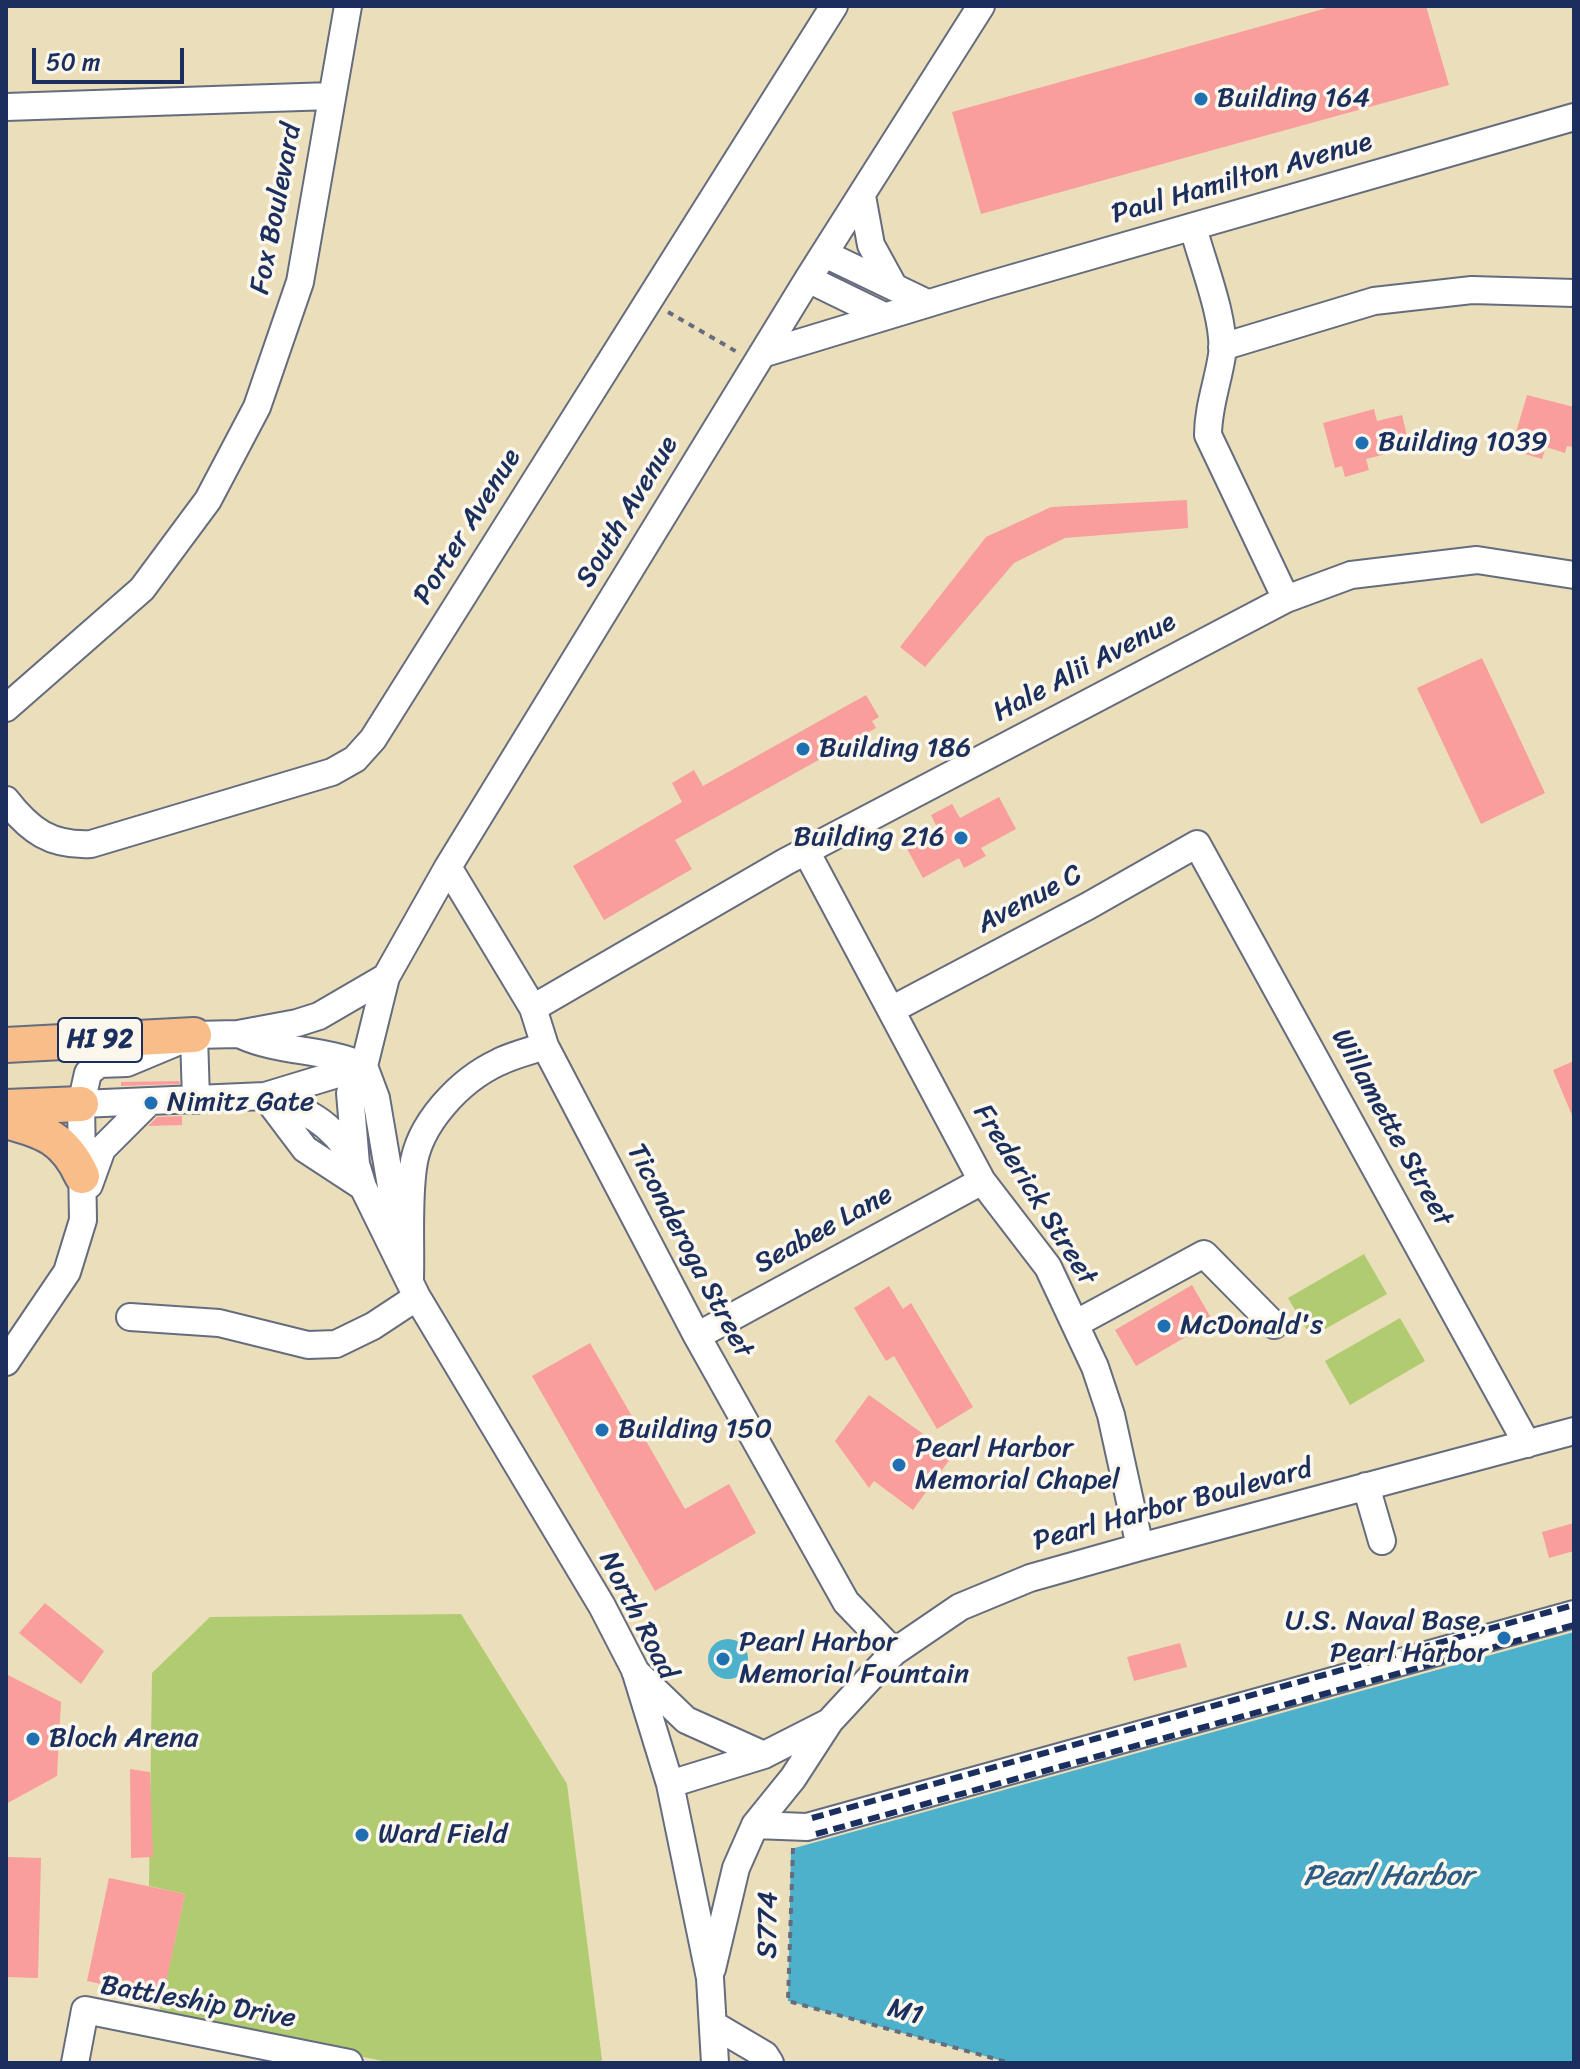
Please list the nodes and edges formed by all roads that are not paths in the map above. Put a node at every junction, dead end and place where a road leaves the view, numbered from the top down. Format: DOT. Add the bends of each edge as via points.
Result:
graph roads {
  1 [pos="348,6"];
  2 [pos="834,6"];
  3 [pos="981,6"];
  4 [pos="331,96"];
  5 [pos="6,107"];
  6 [pos="1574,117"];
  7 [pos="862,196"];
  8 [pos="1193,227"];
  9 [pos="825,254"];
  10 [pos="808,279"];
  11 [pos="894,287"];
  12 [pos="1574,293"];
  13 [pos="927,303"];
  14 [pos="884,316"];
  15 [pos="1222,347"];
  16 [pos="759,358"];
  17 [pos="1574,575"];
  18 [pos="1286,599"];
  19 [pos="6,708"];
  20 [pos="6,800"];
  21 [pos="1197,844"];
  22 [pos="806,851"];
  23 [pos="448,867"];
  24 [pos="386,977"];
  25 [pos="533,1008"];
  26 [pos="891,1010"];
  27 [pos="238,1034"];
  28 [pos="194,1035"];
  29 [pos="6,1045"];
  30 [pos="545,1046"];
  31 [pos="364,1066"];
  32 [pos="265,1096"];
  33 [pos="196,1100"];
  34 [pos="149,1102"];
  35 [pos="81,1104"];
  36 [pos="6,1107"];
  37 [pos="6,1121"];
  38 [pos="359,1176"];
  39 [pos="982,1181"];
  40 [pos="83,1190"];
  41 [pos="414,1289"];
  42 [pos="130,1317"];
  43 [pos="1075,1324"];
  44 [pos="1274,1325"];
  45 [pos="697,1336"];
  46 [pos="6,1362"];
  47 [pos="1574,1431"];
  48 [pos="1527,1444"];
  49 [pos="1366,1486"];
  50 [pos="1382,1541"];
  51 [pos="1140,1547"];
  52 [pos="1574,1614"];
  53 [pos="894,1652"];
  54 [pos="635,1670"];
  55 [pos="830,1721"];
  56 [pos="764,1755"];
  57 [pos="670,1784"];
  58 [pos="755,1825"];
  59 [pos="710,1978"];
  60 [pos="714,2025"];
  61 [pos="287,2057"];
  62 [pos="75,2063"];
  63 [pos="349,2063"];
  64 [pos="715,2063"];
  65 [pos="770,2063"];
  1 -- 4 [label="street, Fox Boulevard"];
  2 -- 20 [label="street, Porter Avenue" via="373,739 355,759 319,777 91,844 42,837"];
  3 -- 7 [label="street, South Avenue"];
  4 -- 5 [label="street"];
  4 -- 19 [label="street, Fox Boulevard" via="300,282 257,407 208,500 142,589"];
  6 -- 8 [label="street, Paul Hamilton Avenue"];
  7 -- 9 [label="street, South Avenue"];
  7 -- 11 [label="street" via="871,245"];
  8 -- 13 [label="street, Paul Hamilton Avenue"];
  8 -- 15 [label="street"];
  9 -- 10 [label="street, South Avenue"];
  9 -- 11 [label="street"];
  10 -- 14 [label="street"];
  10 -- 16 [label="street, South Avenue"];
  11 -- 13 [label="street"];
  12 -- 15 [label="street" via="1472,290 1374,301"];
  13 -- 14 [label="street, Paul Hamilton Avenue"];
  14 -- 16 [label="street, Paul Hamilton Avenue"];
  15 -- 18 [label="street" via="1208,435"];
  16 -- 23 [label="street, South Avenue"];
  17 -- 18 [label="street, Hale Alii Avenue" via="1477,560 1351,575"];
  18 -- 22 [label="street, Hale Alii Avenue"];
  21 -- 26 [label="street, Avenue C"];
  21 -- 48 [label="street, Willamette Street"];
  22 -- 25 [label="street, Hale Alii Avenue"];
  22 -- 26 [label="street, Frederick Street"];
  23 -- 24 [label="street, South Avenue"];
  23 -- 25 [label="street, Ticonderoga Street"];
  24 -- 27 [label="street" via="319,1016"];
  24 -- 31 [label="street, South Avenue"];
  25 -- 30 [label="street, Ticonderoga Street"];
  26 -- 39 [label="street, Frederick Street"];
  27 -- 28 [label="street, HI 92"];
  27 -- 31 [label="street" via="265,1046 336,1054"];
  28 -- 29 [label="main road, HI 92"];
  28 -- 33 [label="street"];
  28 -- 35 [label="street" via="127,1063 99,1064 88,1073"];
  30 -- 41 [label="street" via="480,1073 431,1123 413,1166"];
  30 -- 45 [label="street, Ticonderoga Street"];
  31 -- 32 [label="street"];
  31 -- 38 [label="street, North Road" via="350,1093"];
  31 -- 41 [label="street, North Road" via="376,1098 388,1185"];
  32 -- 33 [label="street, HI 92"];
  32 -- 38 [label="street" via="317,1118 339,1134"];
  33 -- 34 [label="street, HI 92"];
  34 -- 35 [label="street, HI 92"];
  34 -- 40 [label="street" via="102,1149"];
  35 -- 36 [label="main road, HI 92"];
  35 -- 40 [label="street"];
  37 -- 40 [label="main road" via="49,1133 75,1161"];
  38 -- 41 [label="street, North Road"];
  39 -- 43 [label="street, Frederick Street" via="1048,1267"];
  39 -- 45 [label="street, Seabee Lane"];
  40 -- 46 [label="street" via="83,1220 67,1272"];
  41 -- 42 [label="street" via="373,1326 336,1344 308,1345 219,1323"];
  41 -- 54 [label="street, North Road"];
  43 -- 44 [label="street" via="1204,1254"];
  43 -- 51 [label="street, Frederick Street" via="1111,1415"];
  45 -- 53 [label="street, Ticonderoga Street" via="846,1602"];
  47 -- 48 [label="street, Pearl Harbor Boulevard"];
  48 -- 49 [label="street, Pearl Harbor Boulevard"];
  49 -- 50 [label="street"];
  49 -- 51 [label="street, Pearl Harbor Boulevard"];
  51 -- 53 [label="street, Pearl Harbor Boulevard" via="1030,1578 960,1607"];
  52 -- 58 [label="street" via="807,1827"];
  53 -- 55 [label="street, Pearl Harbor Boulevard"];
  54 -- 56 [label="street" via="686,1720"];
  54 -- 57 [label="street, North Road"];
  55 -- 56 [label="street"];
  55 -- 58 [label="street"];
  56 -- 57 [label="street"];
  57 -- 59 [label="street, North Road"];
  58 -- 59 [label="street" via="736,1868"];
  59 -- 60 [label="street, North Road"];
  60 -- 64 [label="street, North Road"];
  60 -- 65 [label="street"];
  61 -- 62 [label="street, Battleship Drive" via="85,2010"];
  61 -- 63 [label="street, Battleship Drive"];
}
